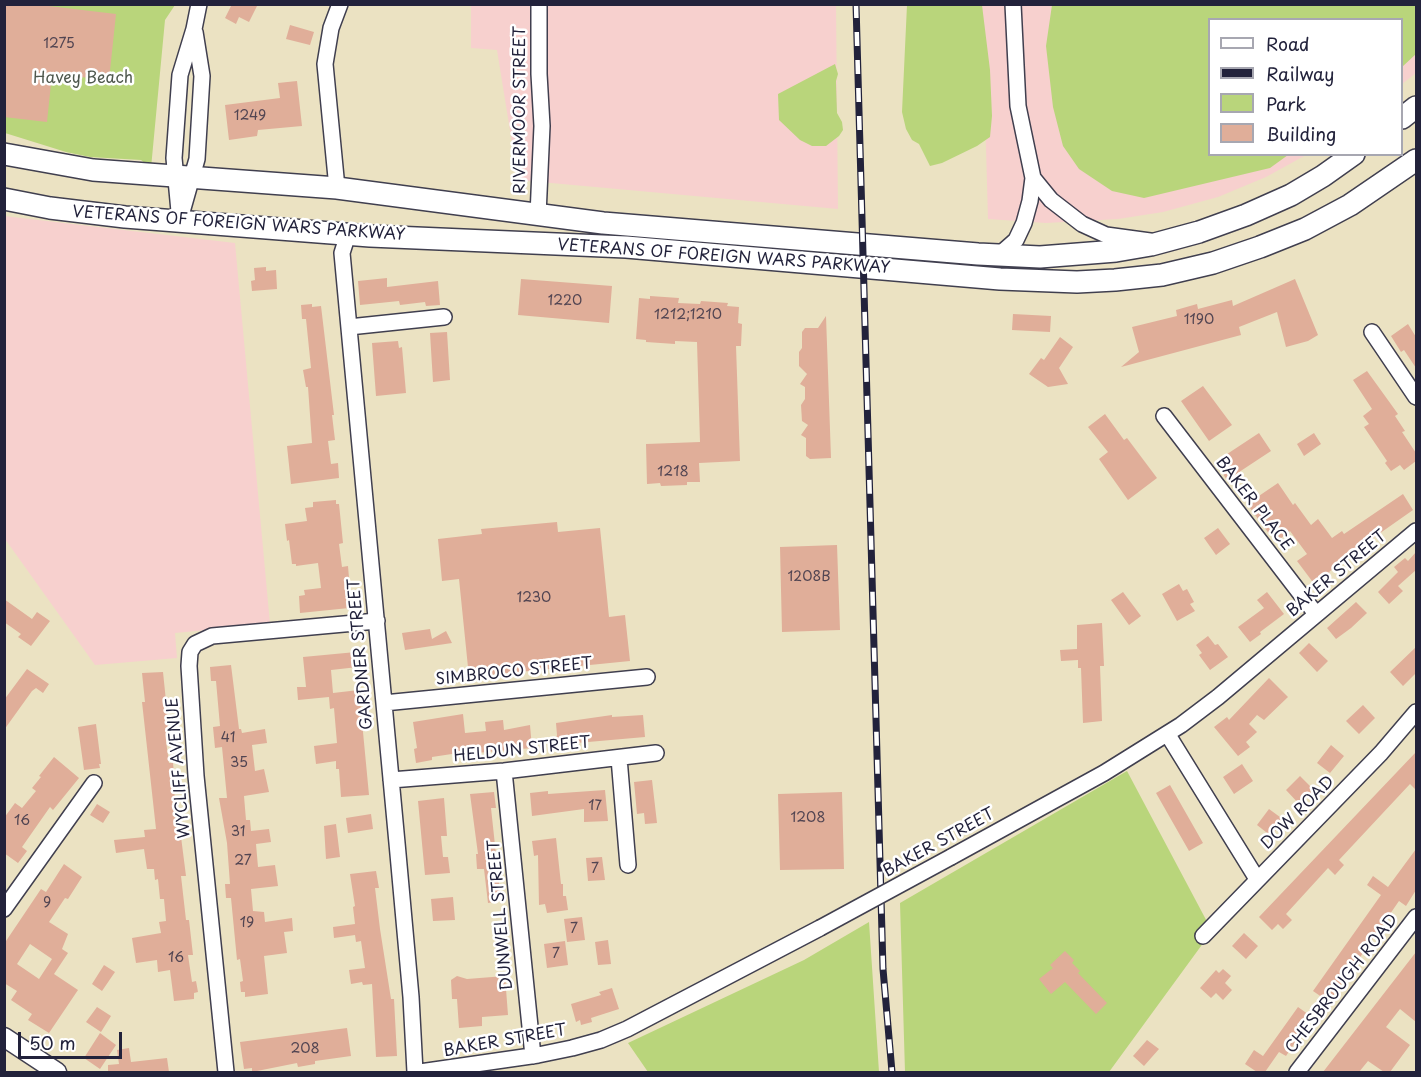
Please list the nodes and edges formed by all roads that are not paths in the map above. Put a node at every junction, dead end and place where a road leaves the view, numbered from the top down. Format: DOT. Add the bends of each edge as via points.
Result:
graph roads {
  1 [pos="199,4"];
  2 [pos="340,4"];
  3 [pos="539,4"];
  4 [pos="1013,4"];
  5 [pos="194,29"];
  6 [pos="1416,107"];
  7 [pos="1403,117"];
  8 [pos="4,154"];
  9 [pos="1351,156"];
  10 [pos="1416,160"];
  11 [pos="184,177"];
  12 [pos="1033,178"];
  13 [pos="337,188"];
  14 [pos="4,199"];
  15 [pos="538,215"];
  16 [pos="180,222"];
  17 [pos="348,234"];
  18 [pos="1162,242"];
  19 [pos="999,255"];
  20 [pos="444,317"];
  21 [pos="349,327"];
  22 [pos="1372,332"];
  23 [pos="1416,397"];
  24 [pos="1164,416"];
  25 [pos="1416,531"];
  26 [pos="1316,614"];
  27 [pos="376,621"];
  28 [pos="648,677"];
  29 [pos="384,703"];
  30 [pos="1416,712"];
  31 [pos="1168,735"];
  32 [pos="656,753"];
  33 [pos="619,758"];
  34 [pos="504,771"];
  35 [pos="391,780"];
  36 [pos="94,783"];
  37 [pos="628,865"];
  38 [pos="1257,879"];
  39 [pos="4,909"];
  40 [pos="1416,917"];
  41 [pos="1203,936"];
  42 [pos="4,1036"];
  43 [pos="533,1056"];
  44 [pos="57,1072"];
  45 [pos="226,1072"];
  46 [pos="415,1072"];
  47 [pos="420,1072"];
  48 [pos="1297,1072"];
  1 -- 5 [label="street"];
  2 -- 13 [label="street" via="325,64"];
  3 -- 15 [label="street, RIVERMOOR STREET" via="542,126"];
  4 -- 12 [label="street" via="1018,106"];
  5 -- 11 [label="street" via="180,75 174,158"];
  5 -- 11 [label="street" via="202,76 197,159"];
  6 -- 7 [label="highway"];
  8 -- 11 [label="highway, VETERANS OF FOREIGN WARS PARKWAY" via="81,168"];
  9 -- 18 [label="highway, VETERANS OF FOREIGN WARS PARKWAY" via="1301,189 1257,211"];
  10 -- 17 [label="highway, VETERANS OF FOREIGN WARS PARKWAY" via="1350,205 1283,238 1204,265 1115,280 1046,282 626,247"];
  11 -- 13 [label="highway, VETERANS OF FOREIGN WARS PARKWAY"];
  11 -- 16 [label="street"];
  12 -- 18 [label="street" via="1051,200 1082,224 1106,235"];
  12 -- 19 [label="street" via="1024,223 1016,240"];
  13 -- 15 [label="highway, VETERANS OF FOREIGN WARS PARKWAY"];
  14 -- 16 [label="highway, VETERANS OF FOREIGN WARS PARKWAY"];
  15 -- 19 [label="highway, VETERANS OF FOREIGN WARS PARKWAY"];
  16 -- 17 [label="highway, VETERANS OF FOREIGN WARS PARKWAY"];
  17 -- 21 [label="street, GARDNER STREET" via="342,253"];
  18 -- 19 [label="highway, VETERANS OF FOREIGN WARS PARKWAY" via="1082,255"];
  20 -- 21 [label="street"];
  21 -- 27 [label="street, GARDNER STREET"];
  22 -- 23 [label="street"];
  24 -- 26 [label="street, BAKER PLACE"];
  25 -- 26 [label="street, BAKER STREET"];
  26 -- 31 [label="street, BAKER STREET" via="1218,698"];
  27 -- 29 [label="street, GARDNER STREET"];
  27 -- 45 [label="street, WYCLIFF AVENUE" via="212,636 195,644 190,652 196,776"];
  28 -- 29 [label="street, SIMBROCO STREET"];
  29 -- 35 [label="street, GARDNER STREET"];
  30 -- 38 [label="street, DOW ROAD"];
  31 -- 38 [label="street"];
  31 -- 43 [label="street, BAKER STREET, bridge" via="951,857 627,1029 582,1046"];
  32 -- 33 [label="street, HELDUN STREET"];
  33 -- 34 [label="street, HELDUN STREET"];
  33 -- 37 [label="street"];
  34 -- 35 [label="street, HELDUN STREET"];
  34 -- 43 [label="street, DUNWELL STREET"];
  35 -- 46 [label="street, GARDNER STREET"];
  36 -- 39 [label="street"];
  38 -- 41 [label="street, DOW ROAD"];
  40 -- 48 [label="street, CHESBROUGH ROAD"];
  42 -- 44 [label="main road"];
  43 -- 47 [label="street, BAKER STREET"];
}
